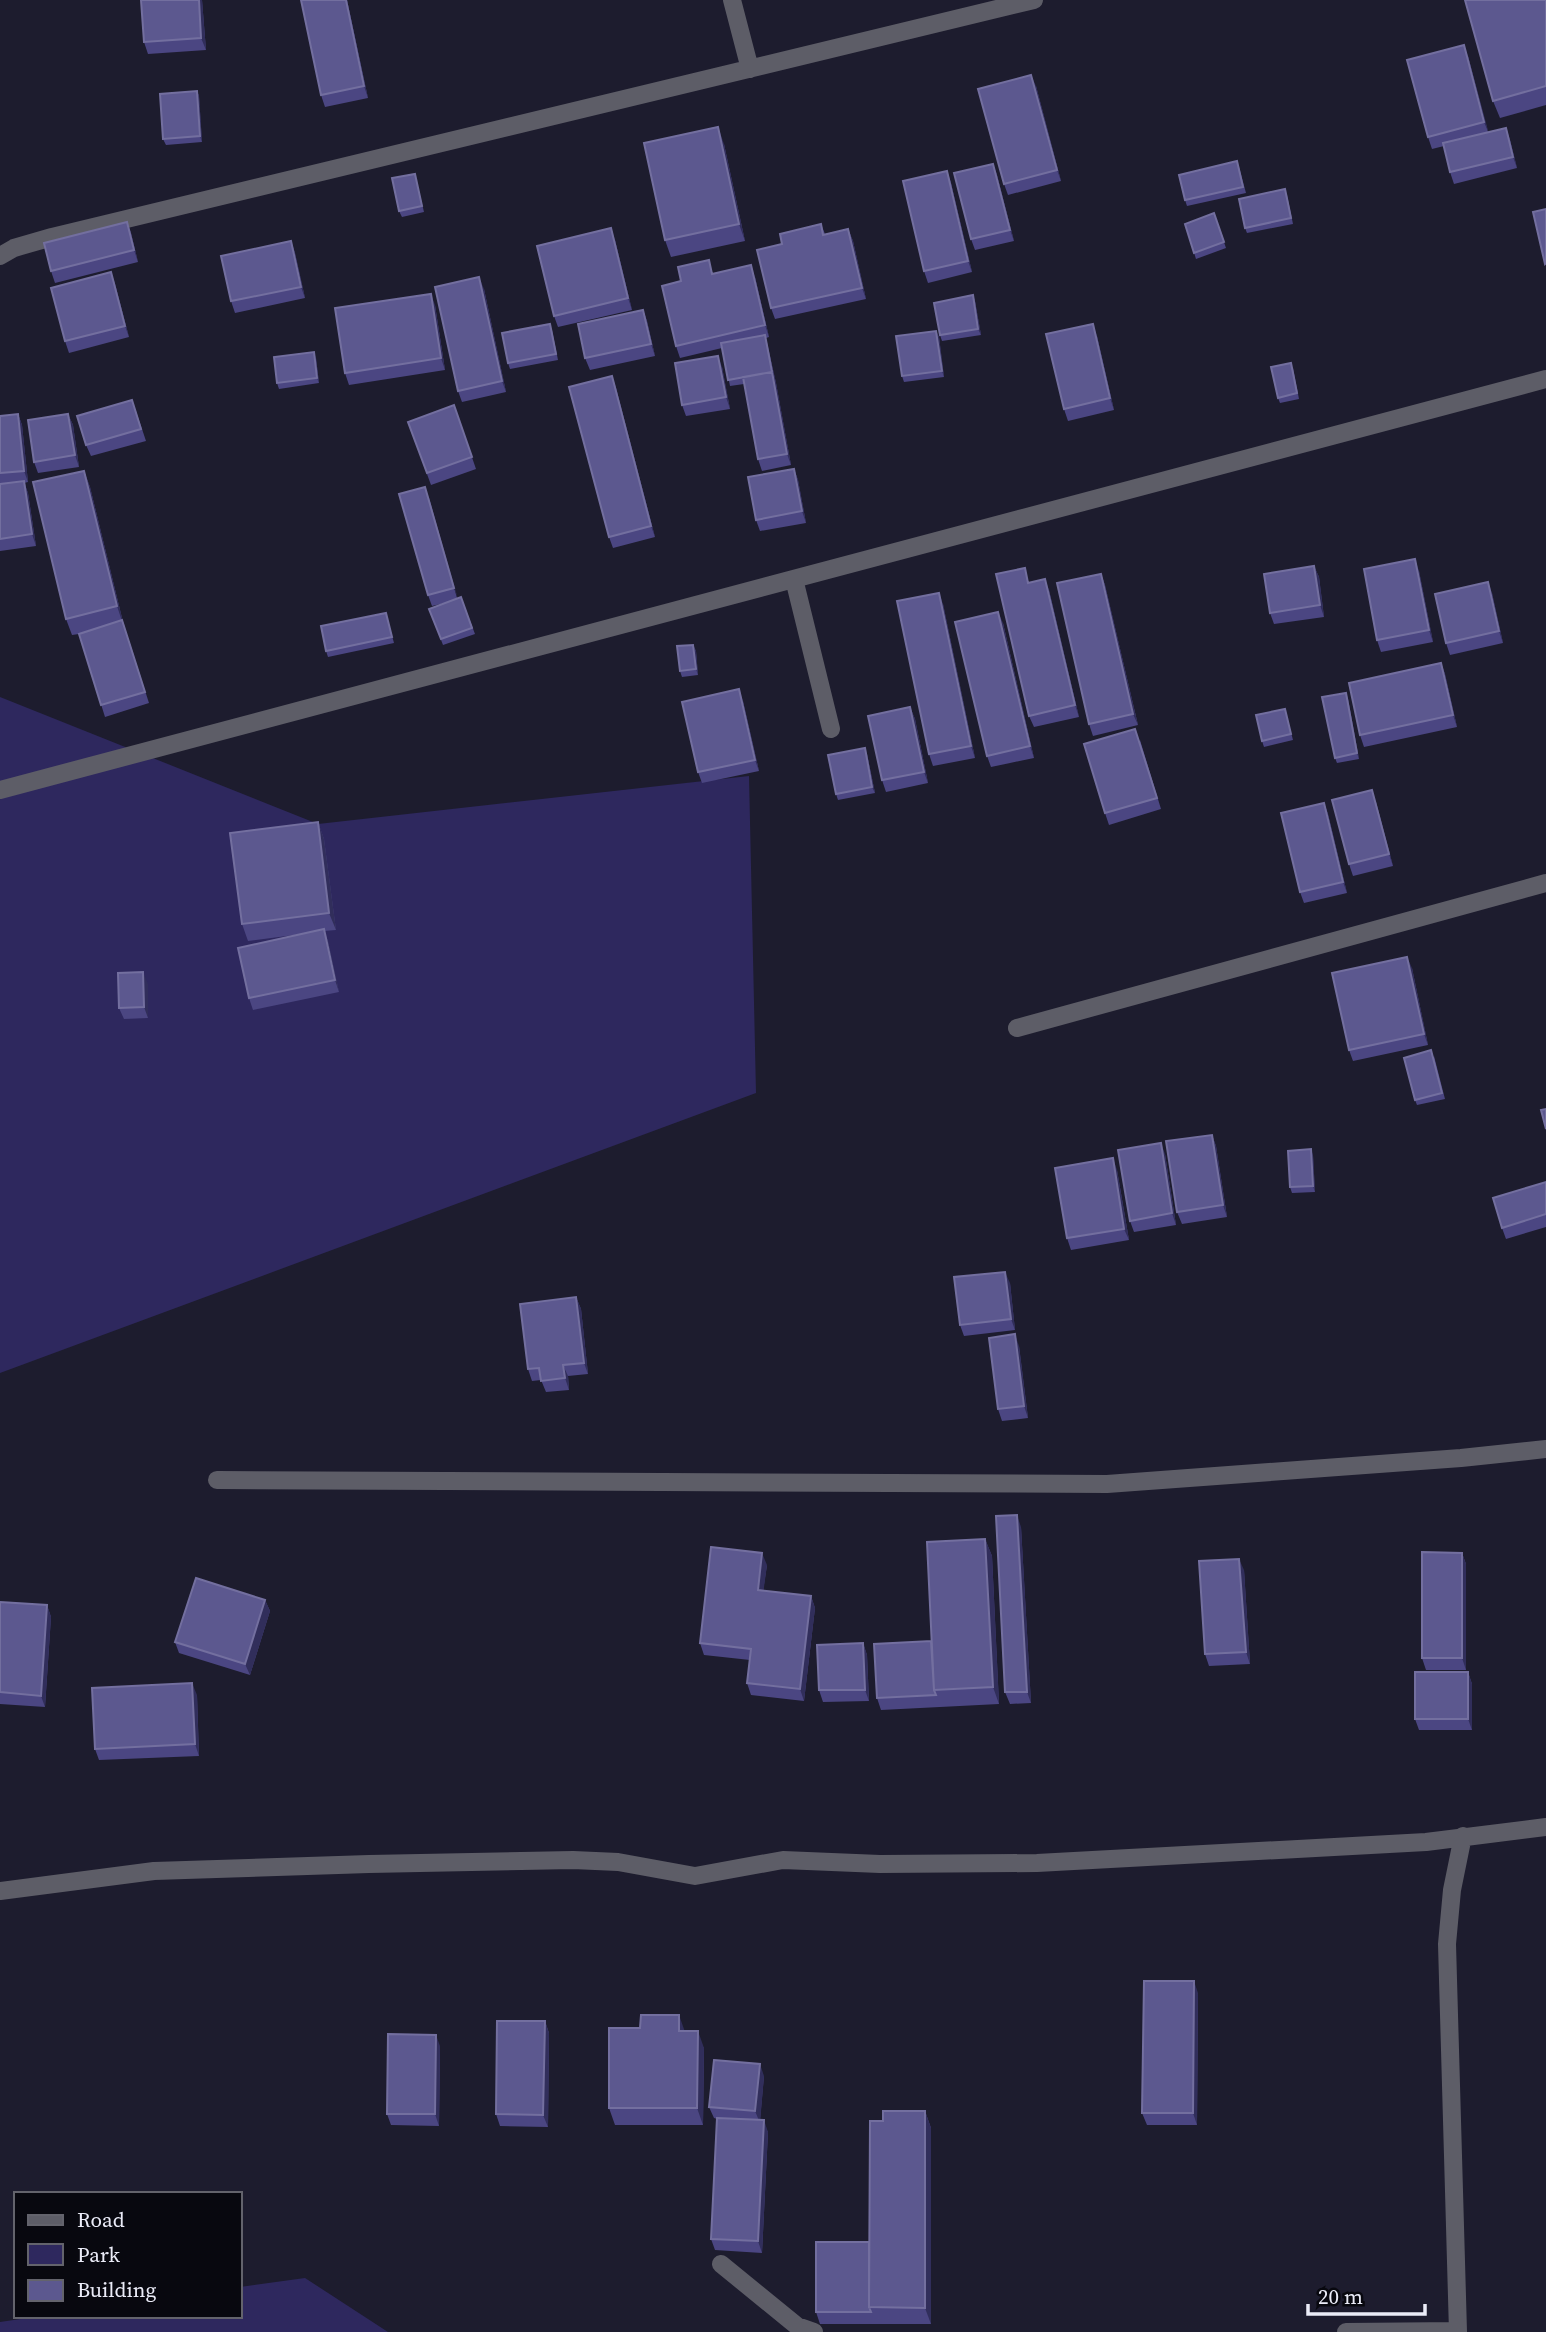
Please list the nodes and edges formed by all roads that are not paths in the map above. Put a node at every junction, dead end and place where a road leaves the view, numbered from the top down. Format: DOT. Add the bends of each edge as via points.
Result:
graph roads {
  1 [pos="732,0"];
  2 [pos="1034,0"];
  3 [pos="750,69"];
  4 [pos="0,256"];
  5 [pos="1545,382"];
  6 [pos="794,579"];
  7 [pos="831,729"];
  8 [pos="0,790"];
  9 [pos="1546,883"];
  10 [pos="1017,1028"];
  11 [pos="1546,1449"];
  12 [pos="217,1480"];
  13 [pos="1546,1827"];
  14 [pos="1463,1836"];
  15 [pos="0,1891"];
  16 [pos="721,2264"];
  17 [pos="1458,2331"];
  18 [pos="814,2332"];
  19 [pos="1346,2332"];
  1 -- 3 [label="street"];
  2 -- 3 [label="street"];
  3 -- 4 [label="street" via="52,237"];
  5 -- 6 [label="street"];
  6 -- 7 [label="street"];
  6 -- 8 [label="street"];
  9 -- 10 [label="street"];
  11 -- 12 [label="street" via="1107,1484"];
  13 -- 14 [label="street"];
  14 -- 15 [label="street" via="1426,1842 1037,1863 783,1860 695,1876 618,1862 573,1860 154,1871"];
  14 -- 17 [label="street" via="1447,1944"];
  16 -- 18 [label="street" via="797,2326"];
  17 -- 19 [label="street"];
}
